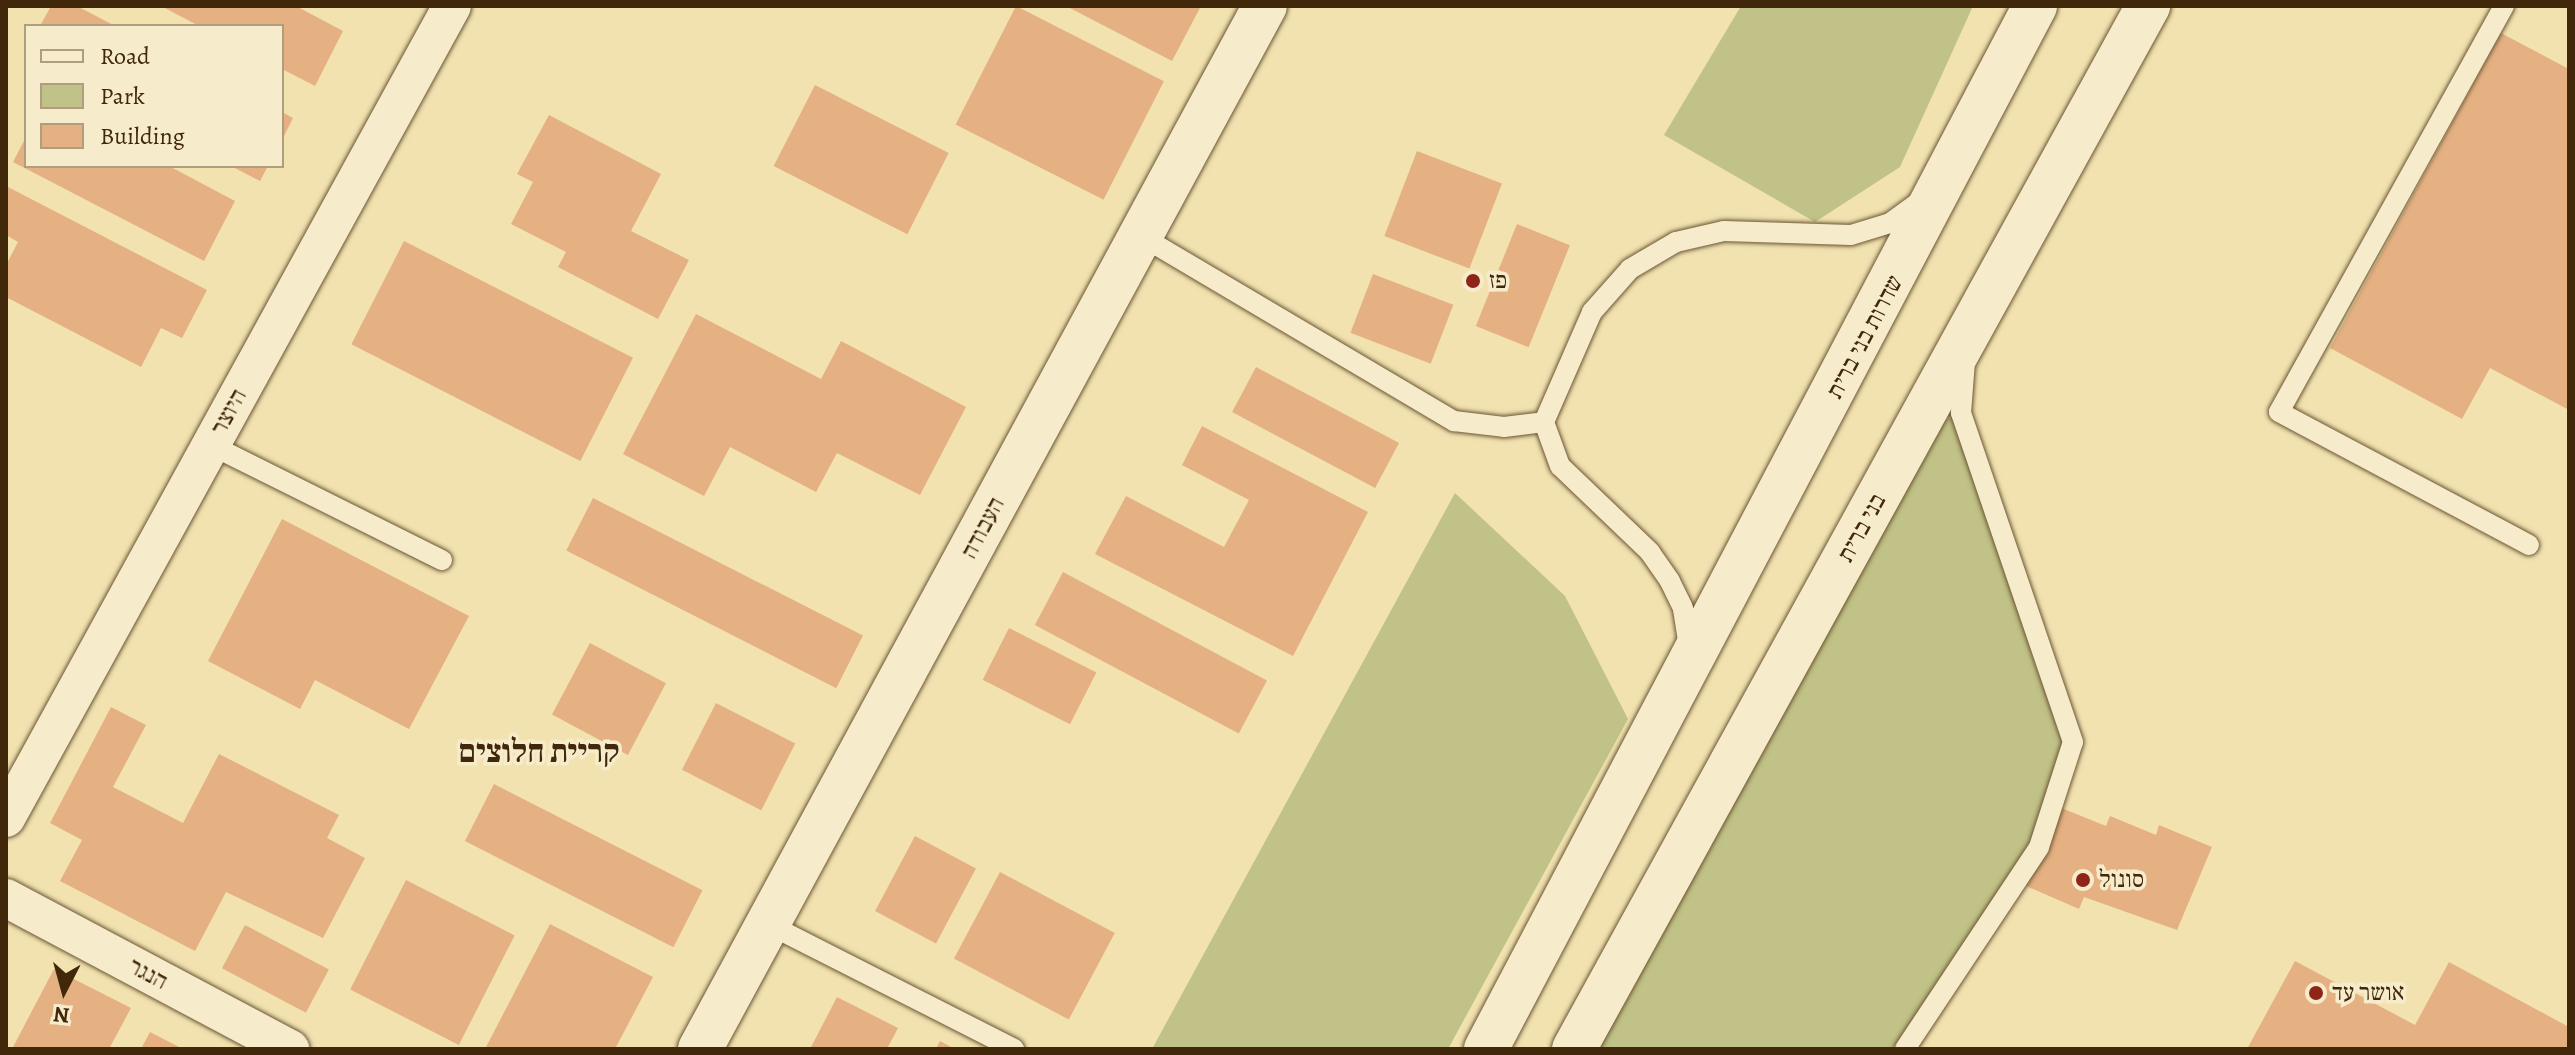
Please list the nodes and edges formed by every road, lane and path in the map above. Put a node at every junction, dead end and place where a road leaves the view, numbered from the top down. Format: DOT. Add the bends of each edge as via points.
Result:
graph roads {
  1 [pos="452,6"];
  2 [pos="1265,6"];
  3 [pos="2035,6"];
  4 [pos="2148,6"];
  5 [pos="2504,6"];
  6 [pos="1948,181"];
  7 [pos="1141,236"];
  8 [pos="1967,333"];
  9 [pos="1544,422"];
  10 [pos="211,445"];
  11 [pos="2529,545"];
  12 [pos="442,560"];
  13 [pos="1690,665"];
  14 [pos="6,818"];
  15 [pos="6,898"];
  16 [pos="768,924"];
  17 [pos="290,1049"];
  18 [pos="700,1049"];
  19 [pos="1014,1049"];
  20 [pos="1486,1049"];
  21 [pos="1574,1049"];
  22 [pos="1905,1049"];
  1 -- 10 [label="street, היוצר"];
  2 -- 7 [label="main road, העבודה"];
  3 -- 6 [label="main road, שדרות בני ברית"];
  4 -- 8 [label="main road, בני ברית"];
  5 -- 11 [label="lane" via="2279,412"];
  6 -- 9 [label="lane" via="1890,223 1851,235 1724,231 1676,242 1630,269 1592,312"];
  6 -- 13 [label="main road, שדרות בני ברית"];
  7 -- 9 [label="lane" via="1454,421 1504,427"];
  7 -- 16 [label="main road, העבודה"];
  8 -- 21 [label="main road, בני ברית"];
  8 -- 22 [label="lane" via="1961,413 2073,742 2039,847"];
  9 -- 13 [label="lane" via="1560,466 1650,552 1670,581 1683,608"];
  10 -- 12 [label="lane"];
  10 -- 14 [label="street, היוצר"];
  13 -- 20 [label="main road"];
  15 -- 17 [label="street, הנגר"];
  16 -- 18 [label="main road, העבודה"];
  16 -- 19 [label="lane"];
}
